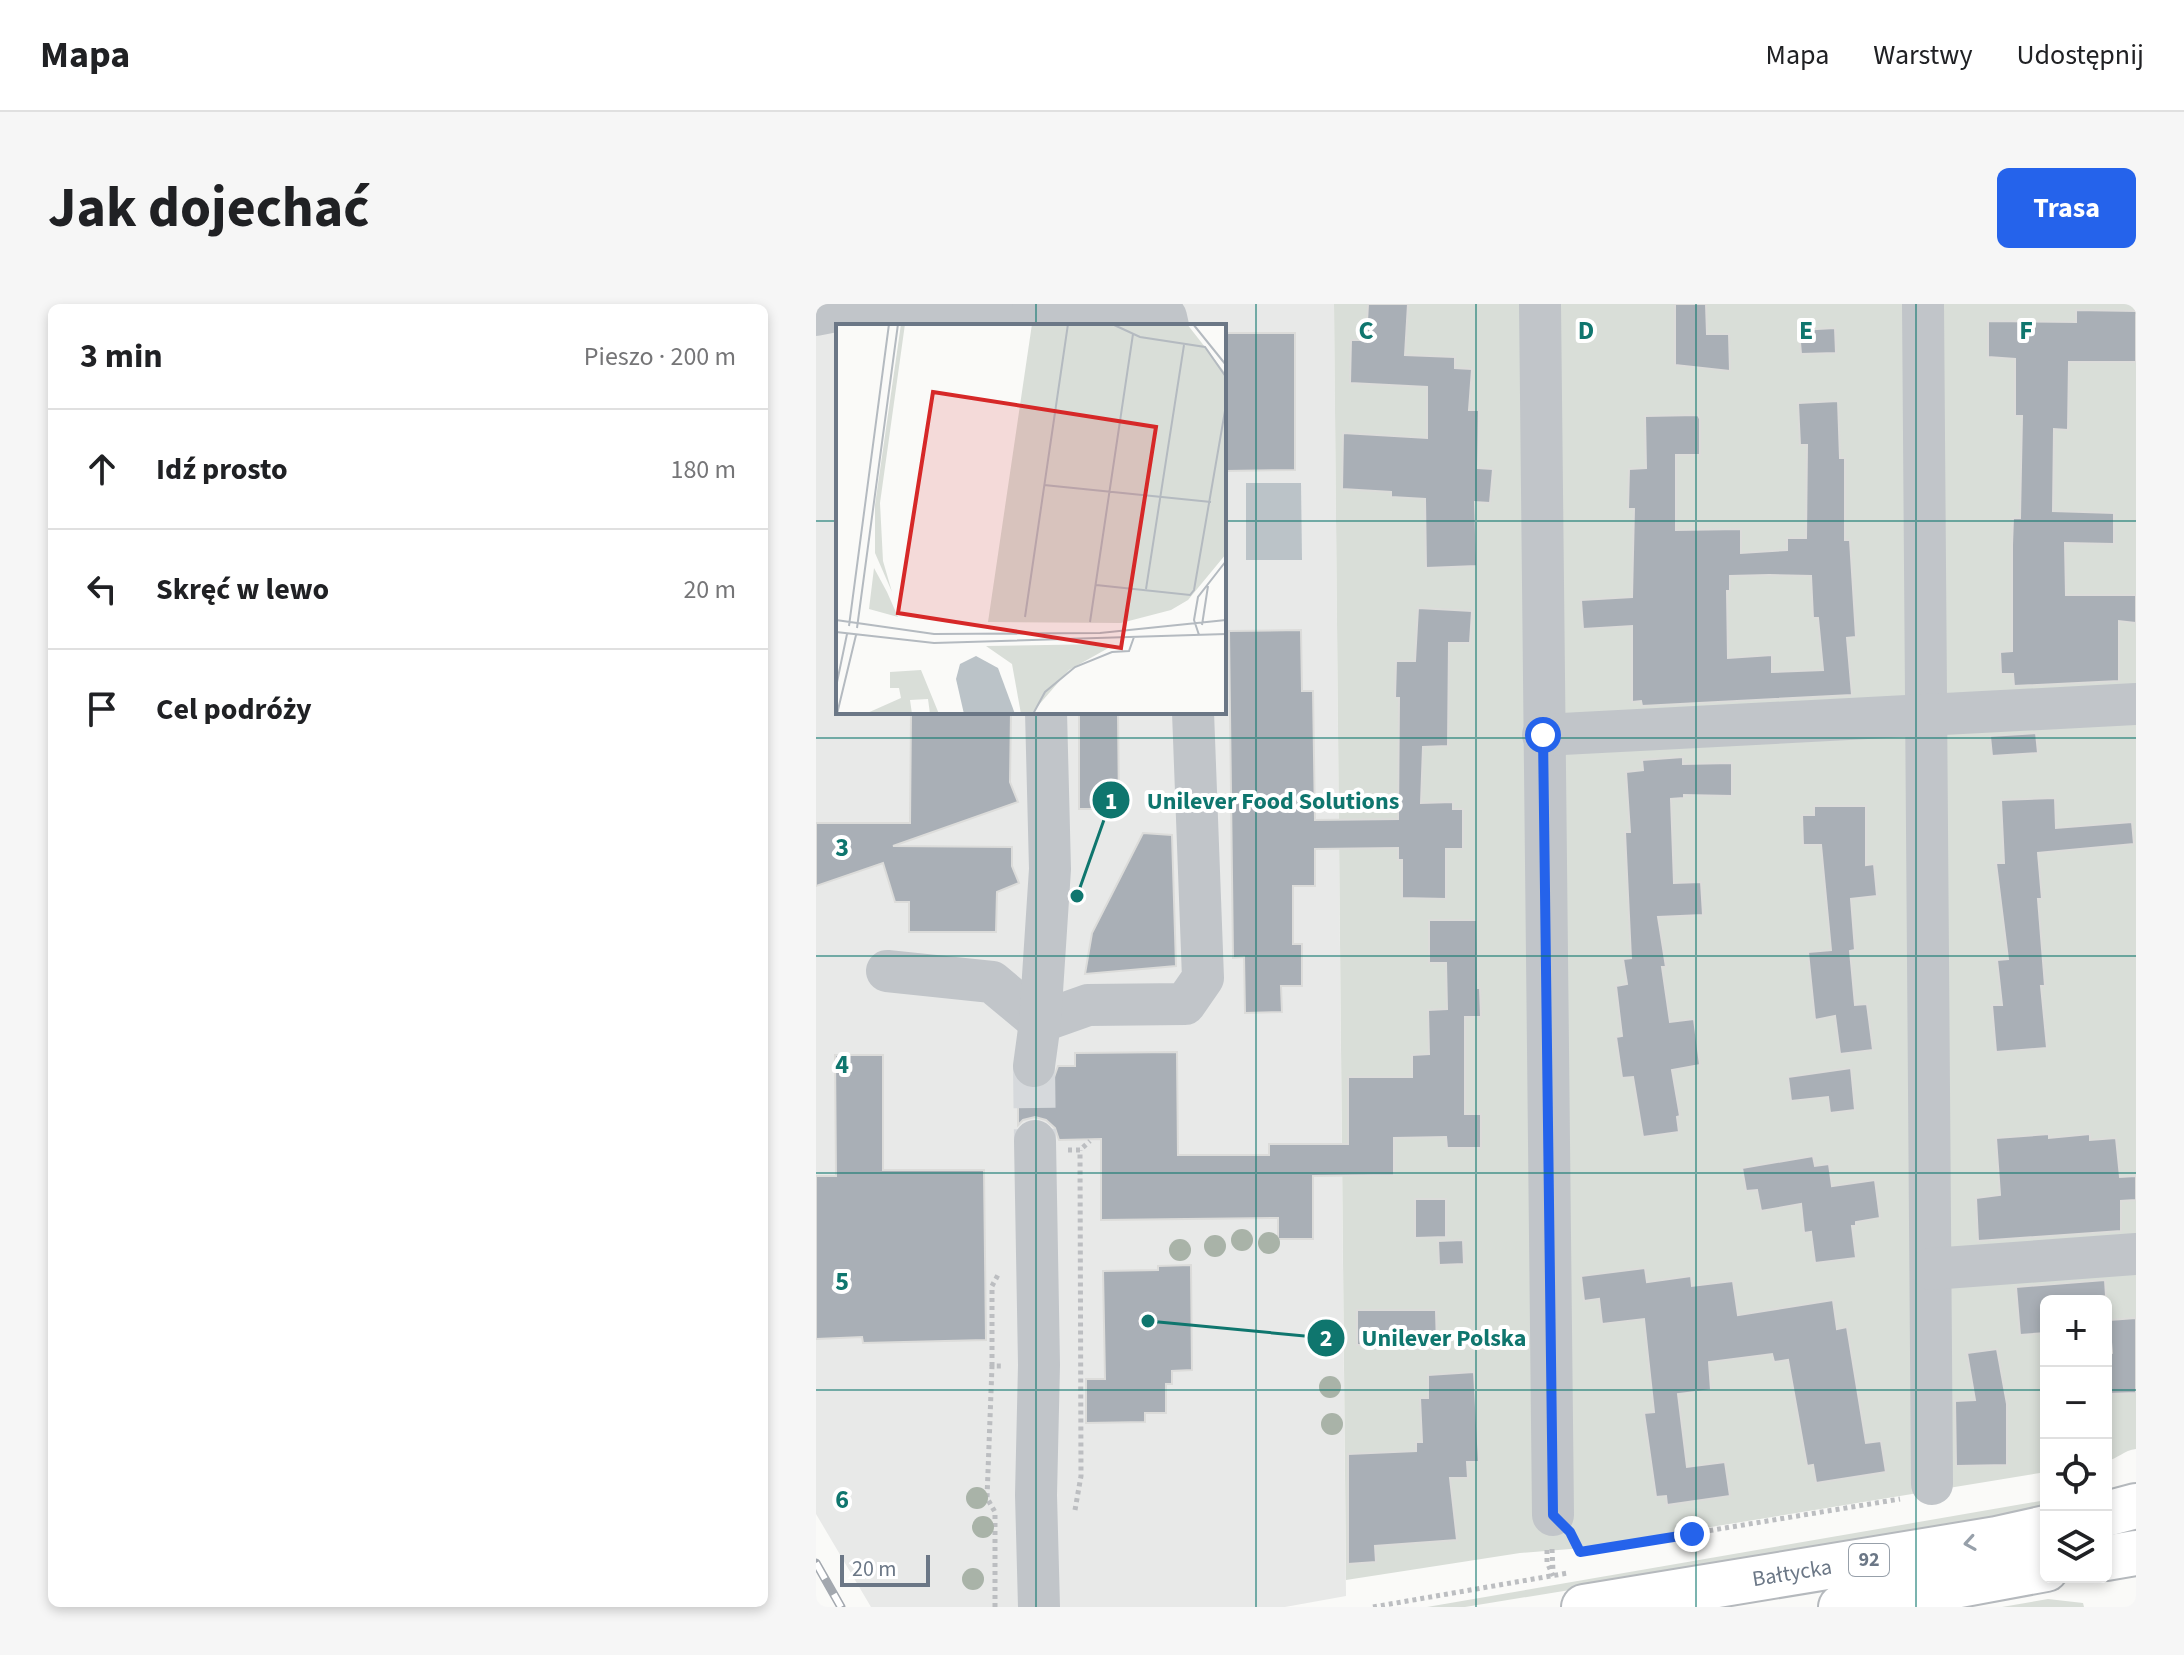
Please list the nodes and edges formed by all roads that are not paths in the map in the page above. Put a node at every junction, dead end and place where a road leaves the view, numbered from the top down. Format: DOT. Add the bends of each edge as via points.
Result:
graph roads {
  1 [pos="1540,304"];
  2 [pos="1923,304"];
  3 [pos="816,315"];
  4 [pos="1167,316"];
  5 [pos="1033,318"];
  6 [pos="2136,704"];
  7 [pos="1046,714"];
  8 [pos="1193,714"];
  9 [pos="1926,716"];
  10 [pos="1543,735"];
  11 [pos="887,971"];
  12 [pos="1040,1022"];
  13 [pos="1034,1066"];
  14 [pos="1035,1141"];
  15 [pos="2136,1254"];
  16 [pos="1931,1269"];
  17 [pos="1932,1484"];
  18 [pos="2136,1506"];
  19 [pos="2112,1512"];
  20 [pos="1553,1515"];
  21 [pos="2040,1529"];
  22 [pos="2136,1553"];
  23 [pos="2112,1557"];
  24 [pos="2040,1570"];
  25 [pos="1039,1607"];
  26 [pos="1584,1607"];
  27 [pos="1841,1607"];
  1 -- 10 [label="street"];
  2 -- 9 [label="street"];
  3 -- 5 [label="street" via="862,306"];
  4 -- 5 [label="street"];
  6 -- 9 [label="street"];
  7 -- 12 [label="street" via="1050,869"];
  8 -- 12 [label="street" via="1203,978 1185,1004 1088,1005"];
  9 -- 10 [label="street"];
  9 -- 16 [label="street"];
  10 -- 20 [label="street"];
  11 -- 12 [label="street" via="992,982"];
  12 -- 13 [label="street"];
  14 -- 25 [label="street"];
  15 -- 16 [label="street"];
  16 -- 17 [label="street"];
  18 -- 19 [label="main road"];
  21 -- 26 [label="main road, Bałtycka / 92, one-way"];
  22 -- 23 [label="main road"];
  24 -- 27 [label="main road, Bałtycka / 92"];
}
